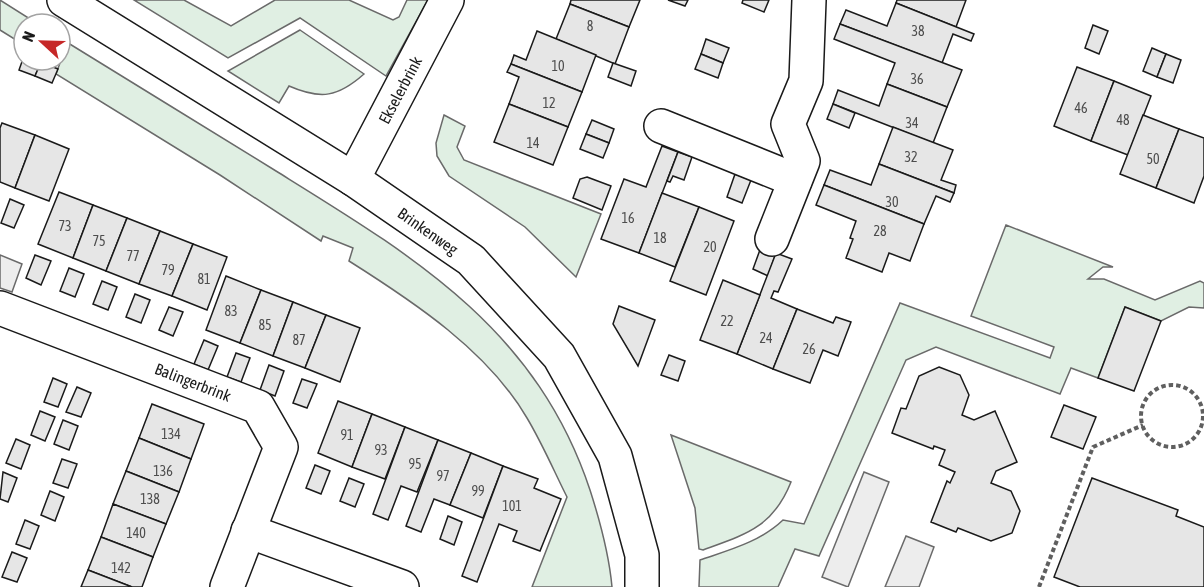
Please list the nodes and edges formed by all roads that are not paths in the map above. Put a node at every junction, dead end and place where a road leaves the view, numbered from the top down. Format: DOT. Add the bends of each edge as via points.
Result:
graph roads {
  1 [pos="64,0"];
  2 [pos="447,0"];
  3 [pos="809,0"];
  4 [pos="661,126"];
  5 [pos="353,179"];
  6 [pos="795,180"];
  7 [pos="772,239"];
  8 [pos="0,308"];
  9 [pos="248,531"];
  10 [pos="227,587"];
  11 [pos="402,587"];
  12 [pos="642,587"];
  1 -- 5 [label="street, Brinkenweg"];
  2 -- 5 [label="street, Ekselerbrink"];
  3 -- 6 [label="street" via="806,81 788,124 803,161"];
  4 -- 6 [label="street"];
  5 -- 12 [label="street, Brinkenweg" via="471,260 559,356 615,456 642,555"];
  6 -- 7 [label="street"];
  8 -- 9 [label="street, Balingerbrink" via="258,407 281,447"];
  9 -- 10 [label="street, Balingerbrink"];
  9 -- 11 [label="street"];
}
